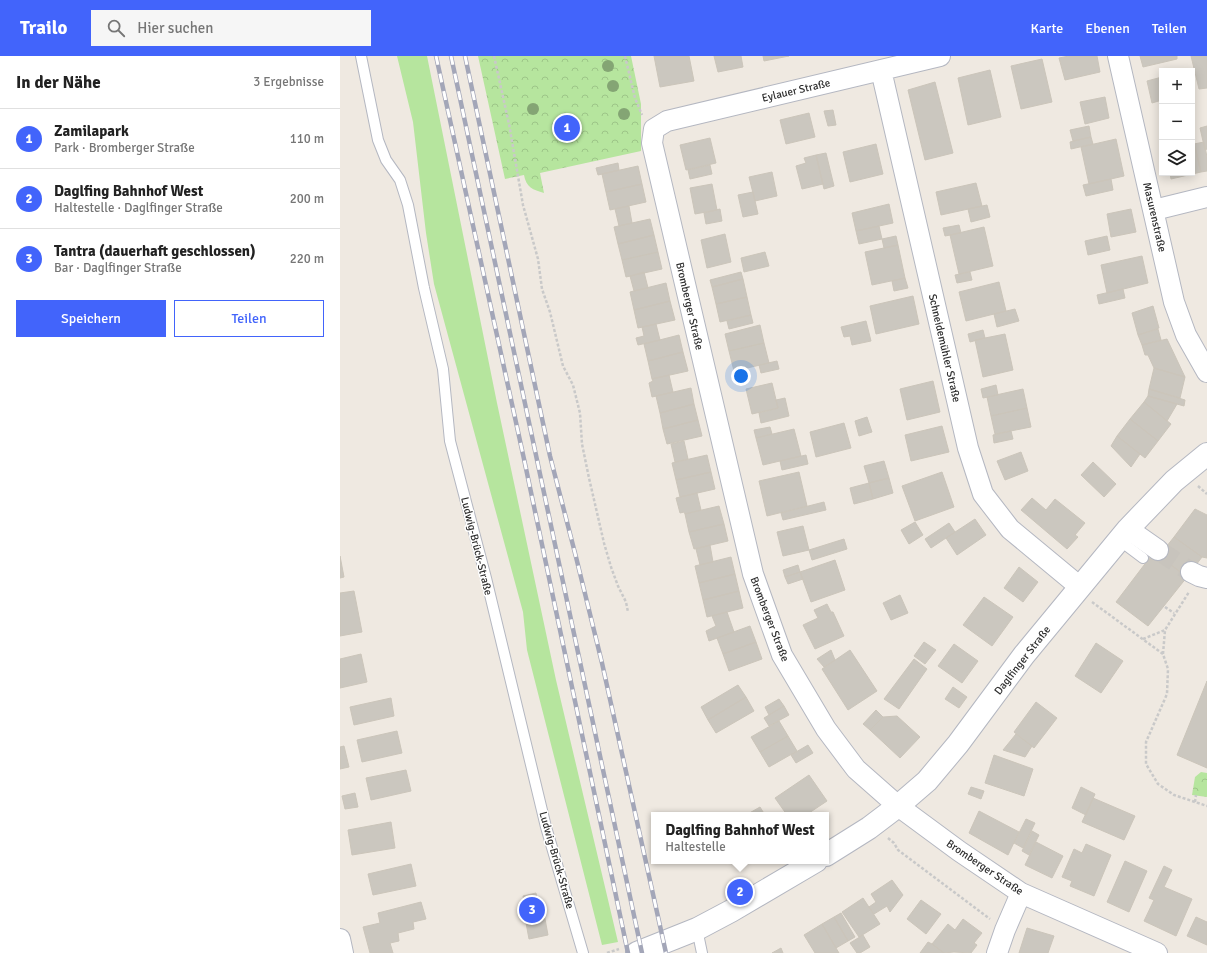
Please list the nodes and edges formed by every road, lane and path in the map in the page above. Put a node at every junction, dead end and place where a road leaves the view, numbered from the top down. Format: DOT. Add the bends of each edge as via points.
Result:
graph roads {
  1 [pos="361,56"];
  2 [pos="494,56"];
  3 [pos="625,56"];
  4 [pos="940,56"];
  5 [pos="1118,56"];
  6 [pos="881,70"];
  7 [pos="654,129"];
  8 [pos="1207,197"];
  9 [pos="1154,210"];
  10 [pos="1207,372"];
  11 [pos="1207,454"];
  12 [pos="1198,486"];
  13 [pos="1207,494"];
  14 [pos="1124,535"];
  15 [pos="1150,554"];
  16 [pos="1199,575"];
  17 [pos="1079,590"];
  18 [pos="1165,607"];
  19 [pos="628,612"];
  20 [pos="1174,613"];
  21 [pos="1165,630"];
  22 [pos="1143,639"];
  23 [pos="1163,654"];
  24 [pos="1196,795"];
  25 [pos="1196,802"];
  26 [pos="898,806"];
  27 [pos="1207,806"];
  28 [pos="872,826"];
  29 [pos="829,852"];
  30 [pos="811,864"];
  31 [pos="1021,893"];
  32 [pos="697,929"];
  33 [pos="1005,930"];
  34 [pos="340,939"];
  35 [pos="342,953"];
  36 [pos="583,953"];
  37 [pos="637,953"];
  38 [pos="702,953"];
  39 [pos="997,953"];
  40 [pos="1157,953"];
  1 -- 36 [label="lane, Ludwig-Brück-Straße" via="378,140 386,160 400,180 408,205 443,369 450,441 546,827"];
  2 -- 19 [label="path" via="523,205 538,259 542,289 563,366 573,386 580,413 582,444 604,543"];
  3 -- 7 [label="path" via="642,116"];
  4 -- 6 [label="street, Eylauer Straße"];
  5 -- 9 [label="street, Masurenstraße"];
  6 -- 7 [label="street, Eylauer Straße" via="667,121"];
  6 -- 17 [label="street, Schneidemühler Straße" via="968,448 983,494 1010,529"];
  7 -- 26 [label="street, Bromberger Straße" via="652,143 752,574 782,655 826,729 856,769"];
  8 -- 9 [label="street"];
  9 -- 10 [label="street, Masurenstraße" via="1174,302 1186,335"];
  11 -- 14 [label="street, Daglfinger Straße" via="1174,481"];
  12 -- 13 [label="path"];
  14 -- 15 [label="street"];
  14 -- 17 [label="street, Daglfinger Straße"];
  16 -- 20 [label="path"];
  17 -- 22 [label="path"];
  17 -- 26 [label="street, Daglfinger Straße" via="1024,655 945,762"];
  18 -- 20 [label="path"];
  20 -- 21 [label="path"];
  21 -- 22 [label="path"];
  21 -- 23 [label="path"];
  22 -- 23 [label="path"];
  23 -- 25 [label="path" via="1168,669 1168,694 1146,742 1146,764 1158,784 1174,795"];
  24 -- 25 [label="path"];
  25 -- 27 [label="path"];
  26 -- 28 [label="street, Daglfinger Straße"];
  26 -- 31 [label="street, Bromberger Straße"];
  28 -- 29 [label="street, Daglfinger Straße"];
  28 -- 33 [label="path" via="894,843 898,850"];
  30 -- 32 [label="street"];
  31 -- 33 [label="street"];
  31 -- 40 [label="street, Bromberger Straße"];
  32 -- 37 [label="street"];
  32 -- 38 [label="lane"];
  33 -- 39 [label="street"];
  34 -- 35 [label="street"];
}
